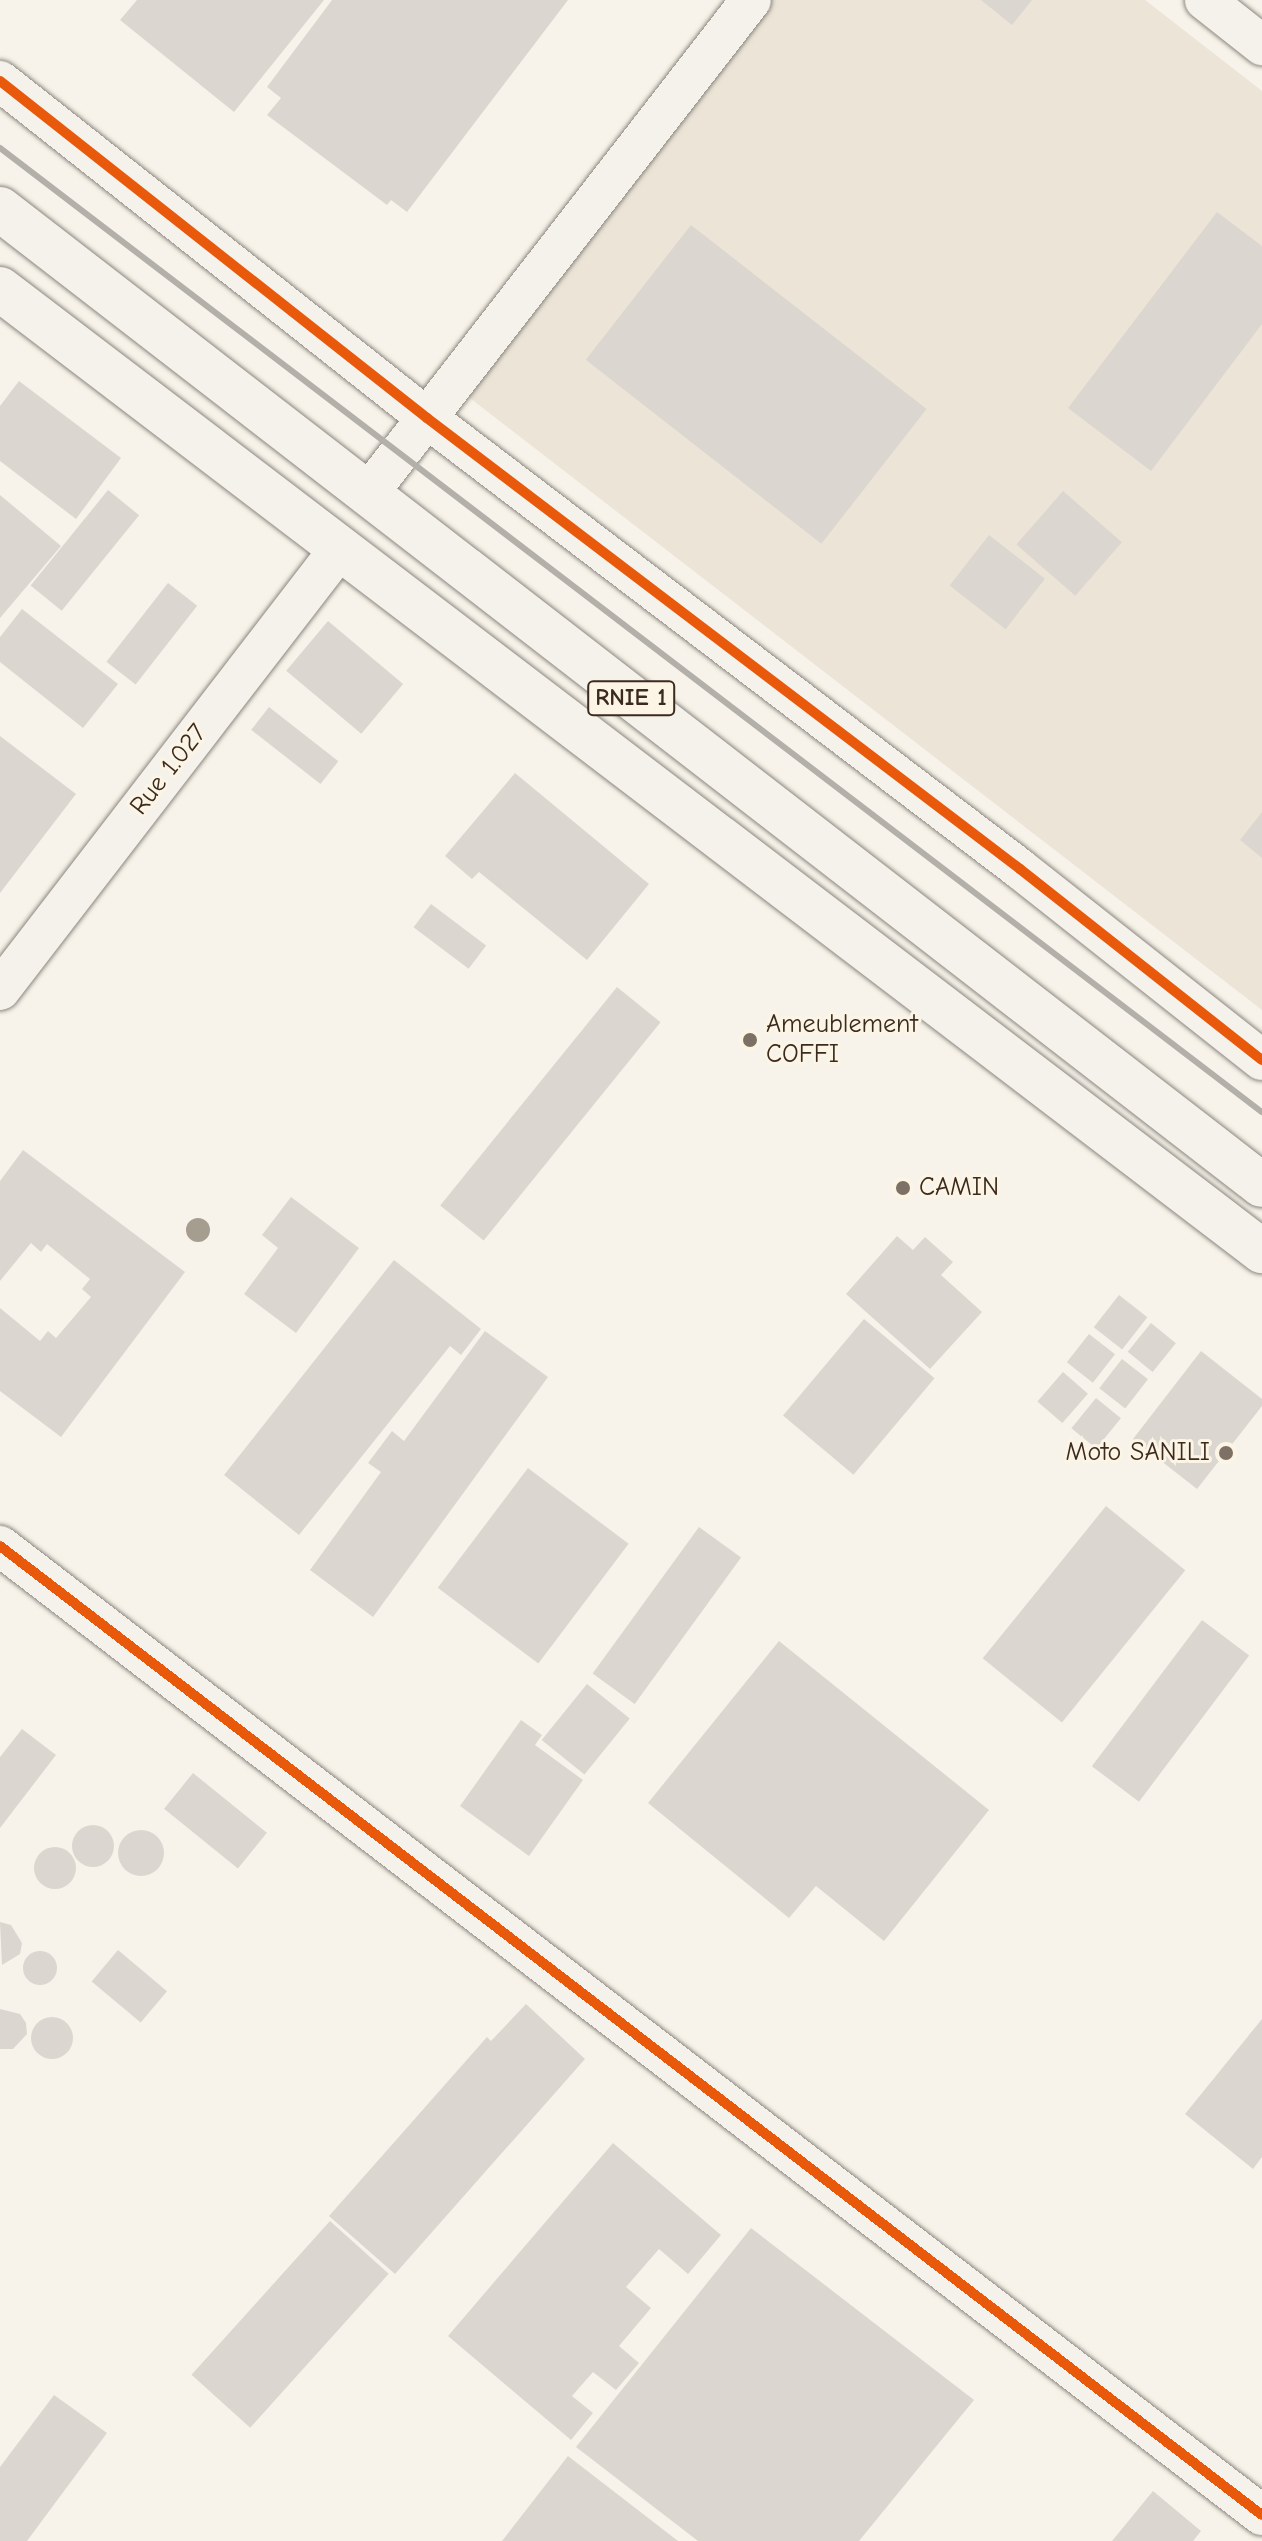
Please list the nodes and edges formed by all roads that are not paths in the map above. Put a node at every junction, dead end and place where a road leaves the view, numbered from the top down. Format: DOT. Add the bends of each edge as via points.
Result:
graph roads {
  1 [pos="751,0"];
  2 [pos="1205,0"];
  3 [pos="1262,45"];
  4 [pos="0,81"];
  5 [pos="0,209"];
  6 [pos="0,289"];
  7 [pos="427,418"];
  8 [pos="367,495"];
  9 [pos="338,551"];
  10 [pos="0,990"];
  11 [pos="1262,1060"];
  12 [pos="1262,1185"];
  13 [pos="1262,1251"];
  14 [pos="0,1546"];
  15 [pos="1262,2515"];
  1 -- 7 [label="street"];
  2 -- 3 [label="street"];
  4 -- 7 [label="street"];
  5 -- 8 [label="highway, RNIE 1"];
  6 -- 9 [label="highway, RNIE 1"];
  7 -- 8 [label="street"];
  7 -- 11 [label="street"];
  8 -- 12 [label="highway, RNIE 1"];
  9 -- 10 [label="street, Rue 1.027"];
  9 -- 13 [label="highway, RNIE 1"];
  14 -- 15 [label="street"];
}
